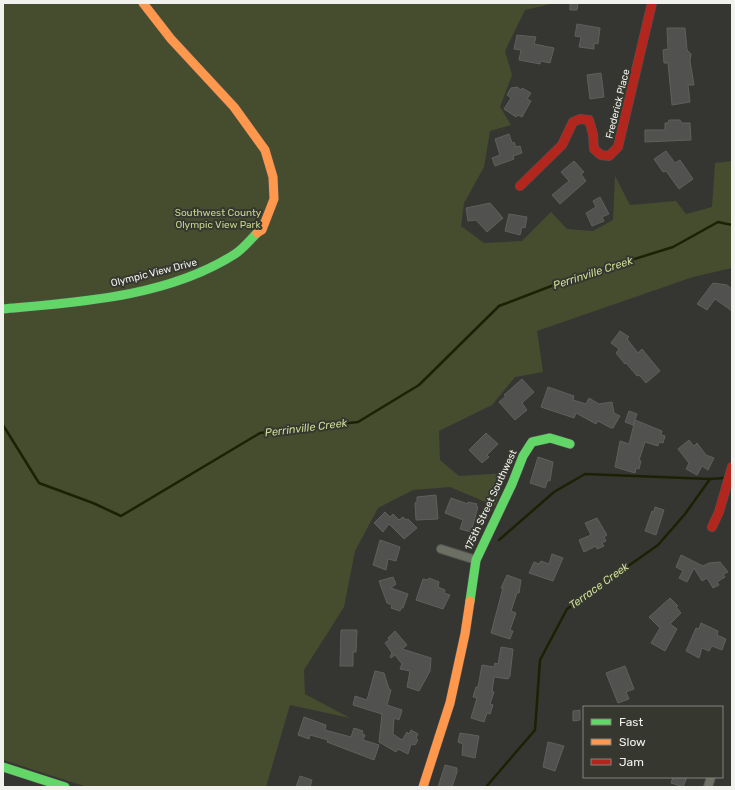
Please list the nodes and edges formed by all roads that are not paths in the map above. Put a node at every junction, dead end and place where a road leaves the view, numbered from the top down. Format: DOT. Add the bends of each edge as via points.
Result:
graph roads {
  1 [pos="143,3"];
  2 [pos="652,3"];
  3 [pos="520,186"];
  4 [pos="3,309"];
  5 [pos="570,444"];
  6 [pos="732,467"];
  7 [pos="712,527"];
  8 [pos="441,548"];
  9 [pos="476,560"];
  10 [pos="3,766"];
  11 [pos="65,787"];
  12 [pos="423,787"];
  1 -- 4 [label="street, Olympic View Drive" via="261,144 273,173 274,196 270,216 258,236 243,250 223,263 198,274 103,297"];
  2 -- 3 [label="street, Frederick Place" via="618,147 609,156 601,155 594,149 589,120 580,119 573,122 562,145"];
  5 -- 9 [label="street, 175th Street Southwest" via="550,438 532,442 523,456"];
  6 -- 7 [label="street"];
  8 -- 9 [label="street, 175th Street Southwest"];
  9 -- 12 [label="street, 175th Street Southwest" via="465,634 450,703"];
  10 -- 11 [label="street"];
}
